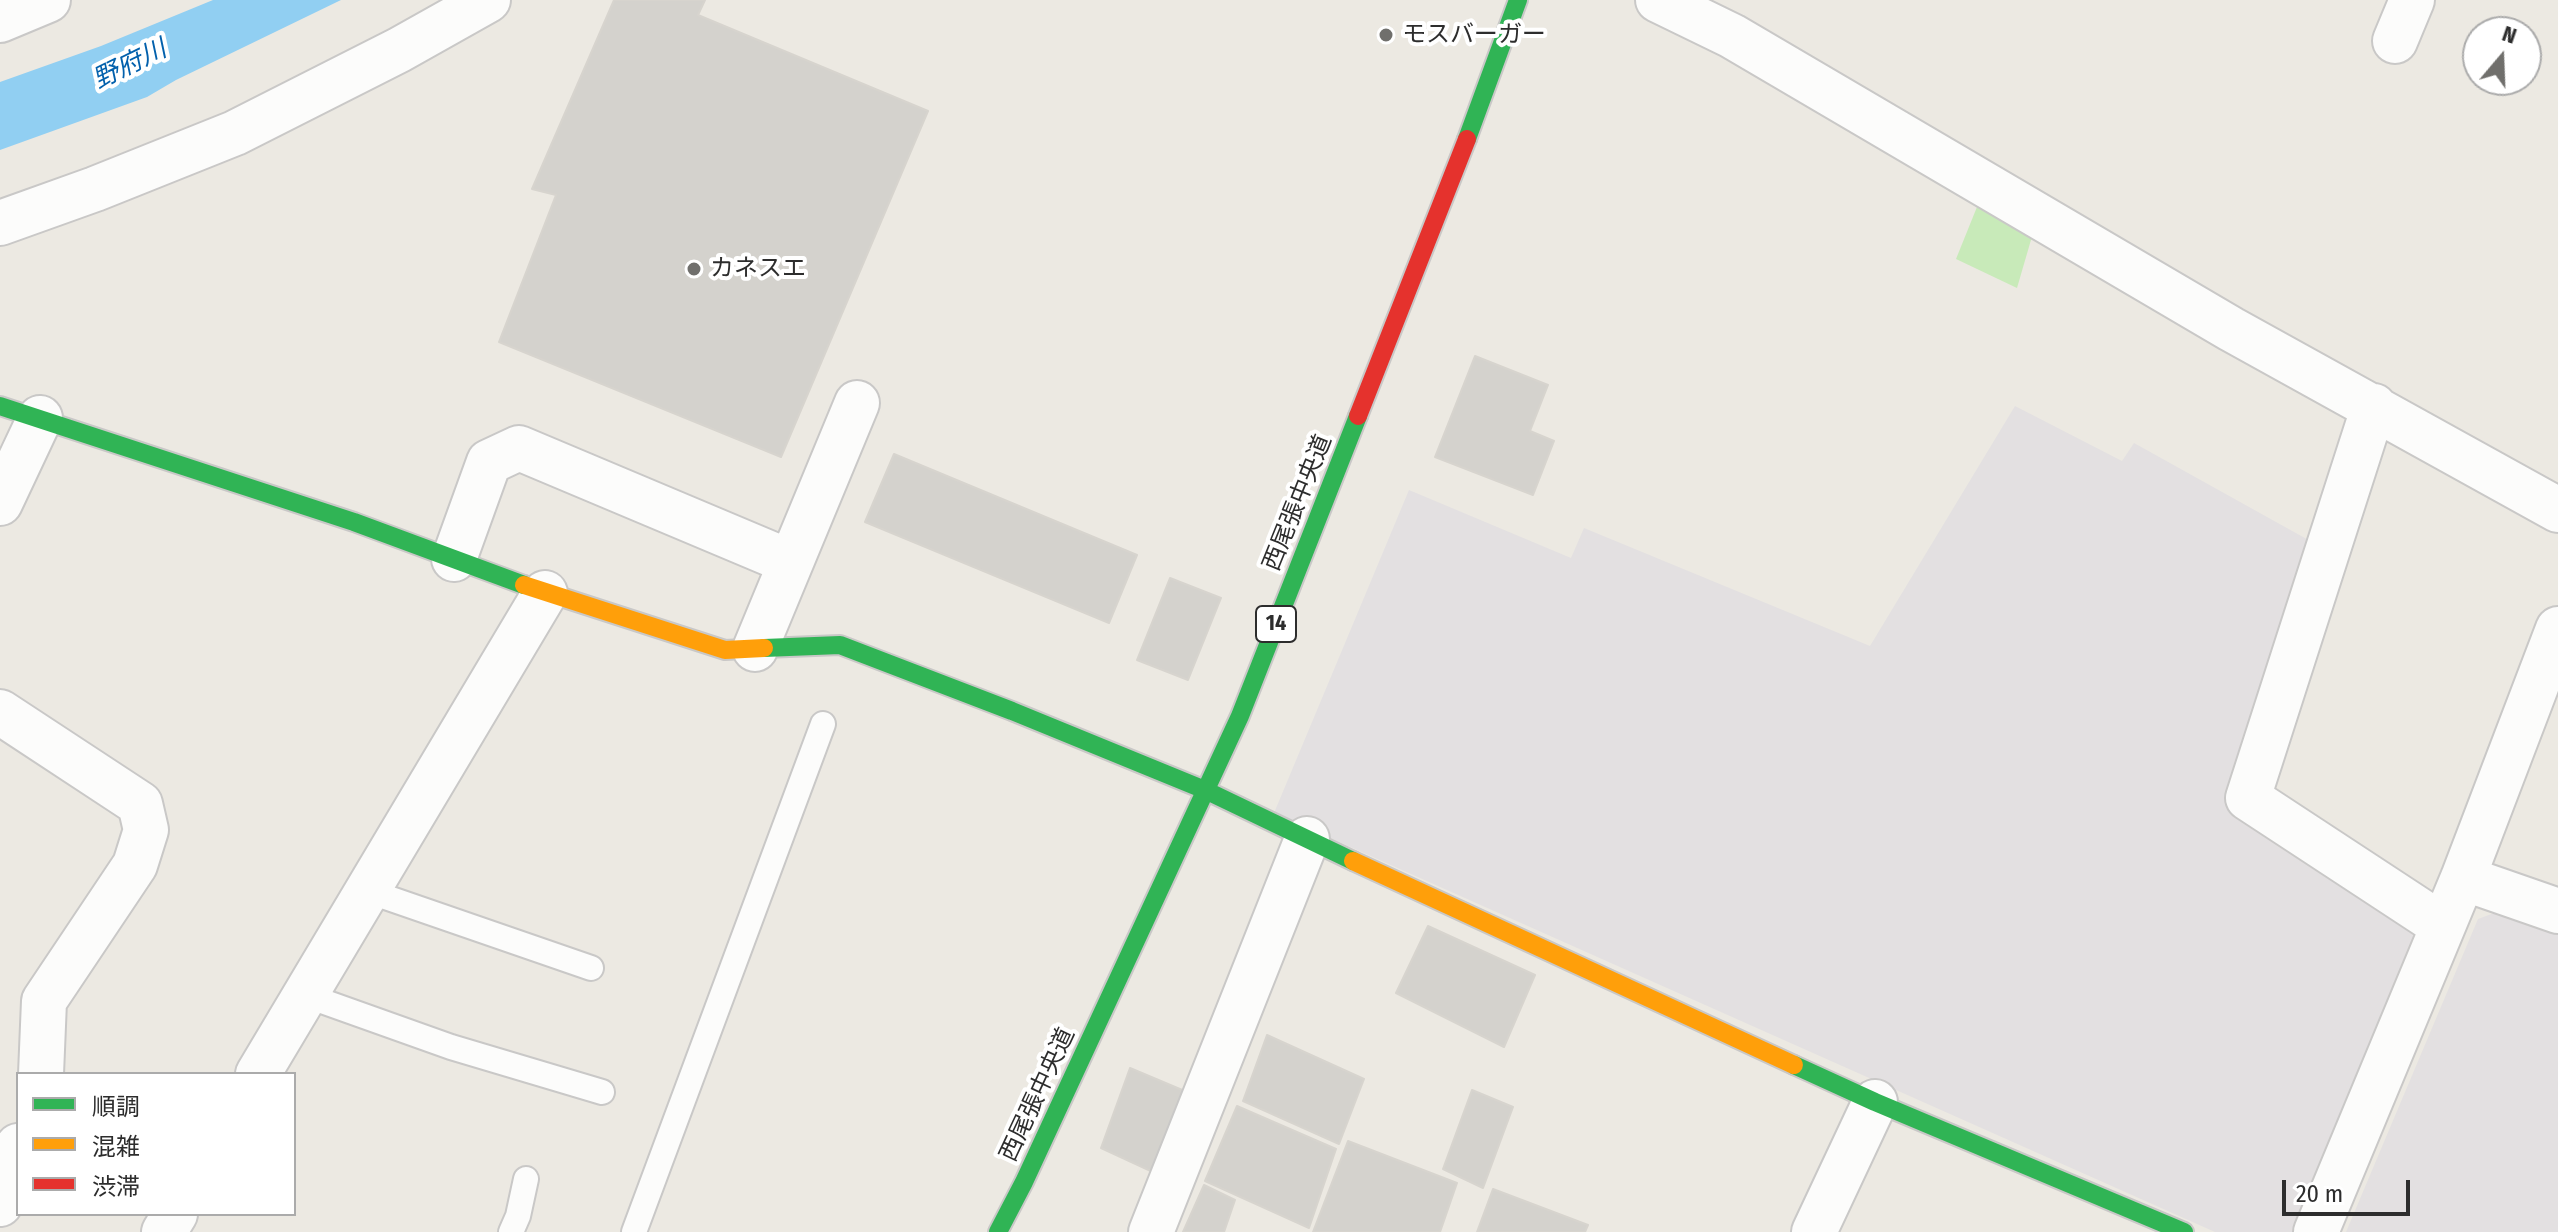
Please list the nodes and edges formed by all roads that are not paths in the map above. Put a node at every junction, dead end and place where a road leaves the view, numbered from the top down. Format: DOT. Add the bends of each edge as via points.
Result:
graph roads {
  1 [pos="48,0"];
  2 [pos="488,0"];
  3 [pos="1518,0"];
  4 [pos="1658,0"];
  5 [pos="2412,0"];
  6 [pos="0,20"];
  7 [pos="2395,41"];
  8 [pos="0,223"];
  9 [pos="857,403"];
  10 [pos="2374,406"];
  11 [pos="20,412"];
  12 [pos="0,503"];
  13 [pos="2558,510"];
  14 [pos="454,559"];
  15 [pos="790,562"];
  16 [pos="545,593"];
  17 [pos="755,649"];
  18 [pos="2553,654"];
  19 [pos="0,712"];
  20 [pos="823,724"];
  21 [pos="1205,790"];
  22 [pos="1307,839"];
  23 [pos="2463,878"];
  24 [pos="368,891"];
  25 [pos="2558,911"];
  26 [pos="2443,926"];
  27 [pos="591,968"];
  28 [pos="305,995"];
  29 [pos="41,1072"];
  30 [pos="259,1072"];
  31 [pos="602,1092"];
  32 [pos="1875,1102"];
  33 [pos="16,1152"];
  34 [pos="526,1179"];
  35 [pos="0,1204"];
  36 [pos="511,1232"];
  37 [pos="634,1232"];
  38 [pos="998,1232"];
  39 [pos="1151,1232"];
  40 [pos="1814,1232"];
  41 [pos="2184,1232"];
  42 [pos="2316,1232"];
  1 -- 6 [label="street"];
  2 -- 8 [label="street" via="235,133"];
  3 -- 21 [label="street, 西尾張中央道 / 14" via="1245,701"];
  4 -- 10 [label="street" via="1732,36 2217,321"];
  5 -- 7 [label="street"];
  9 -- 15 [label="street"];
  10 -- 13 [label="street"];
  10 -- 26 [label="street" via="2248,798"];
  11 -- 12 [label="street"];
  11 -- 14 [label="street"];
  14 -- 15 [label="street" via="489,462 519,448"];
  14 -- 16 [label="street"];
  15 -- 17 [label="street"];
  16 -- 17 [label="street" via="725,650"];
  16 -- 24 [label="street"];
  17 -- 21 [label="street" via="840,645"];
  18 -- 23 [label="street"];
  19 -- 29 [label="street" via="140,804 146,830 135,865 44,1001"];
  20 -- 37 [label="lane"];
  21 -- 22 [label="street"];
  21 -- 38 [label="street, 西尾張中央道 / 14"];
  22 -- 32 [label="street"];
  22 -- 39 [label="street"];
  23 -- 25 [label="street"];
  23 -- 26 [label="street"];
  24 -- 27 [label="lane"];
  24 -- 28 [label="street"];
  26 -- 42 [label="street"];
  28 -- 30 [label="street"];
  28 -- 31 [label="lane" via="451,1047"];
  32 -- 40 [label="street"];
  32 -- 41 [label="street"];
  33 -- 35 [label="street"];
  34 -- 36 [label="lane"];
}
